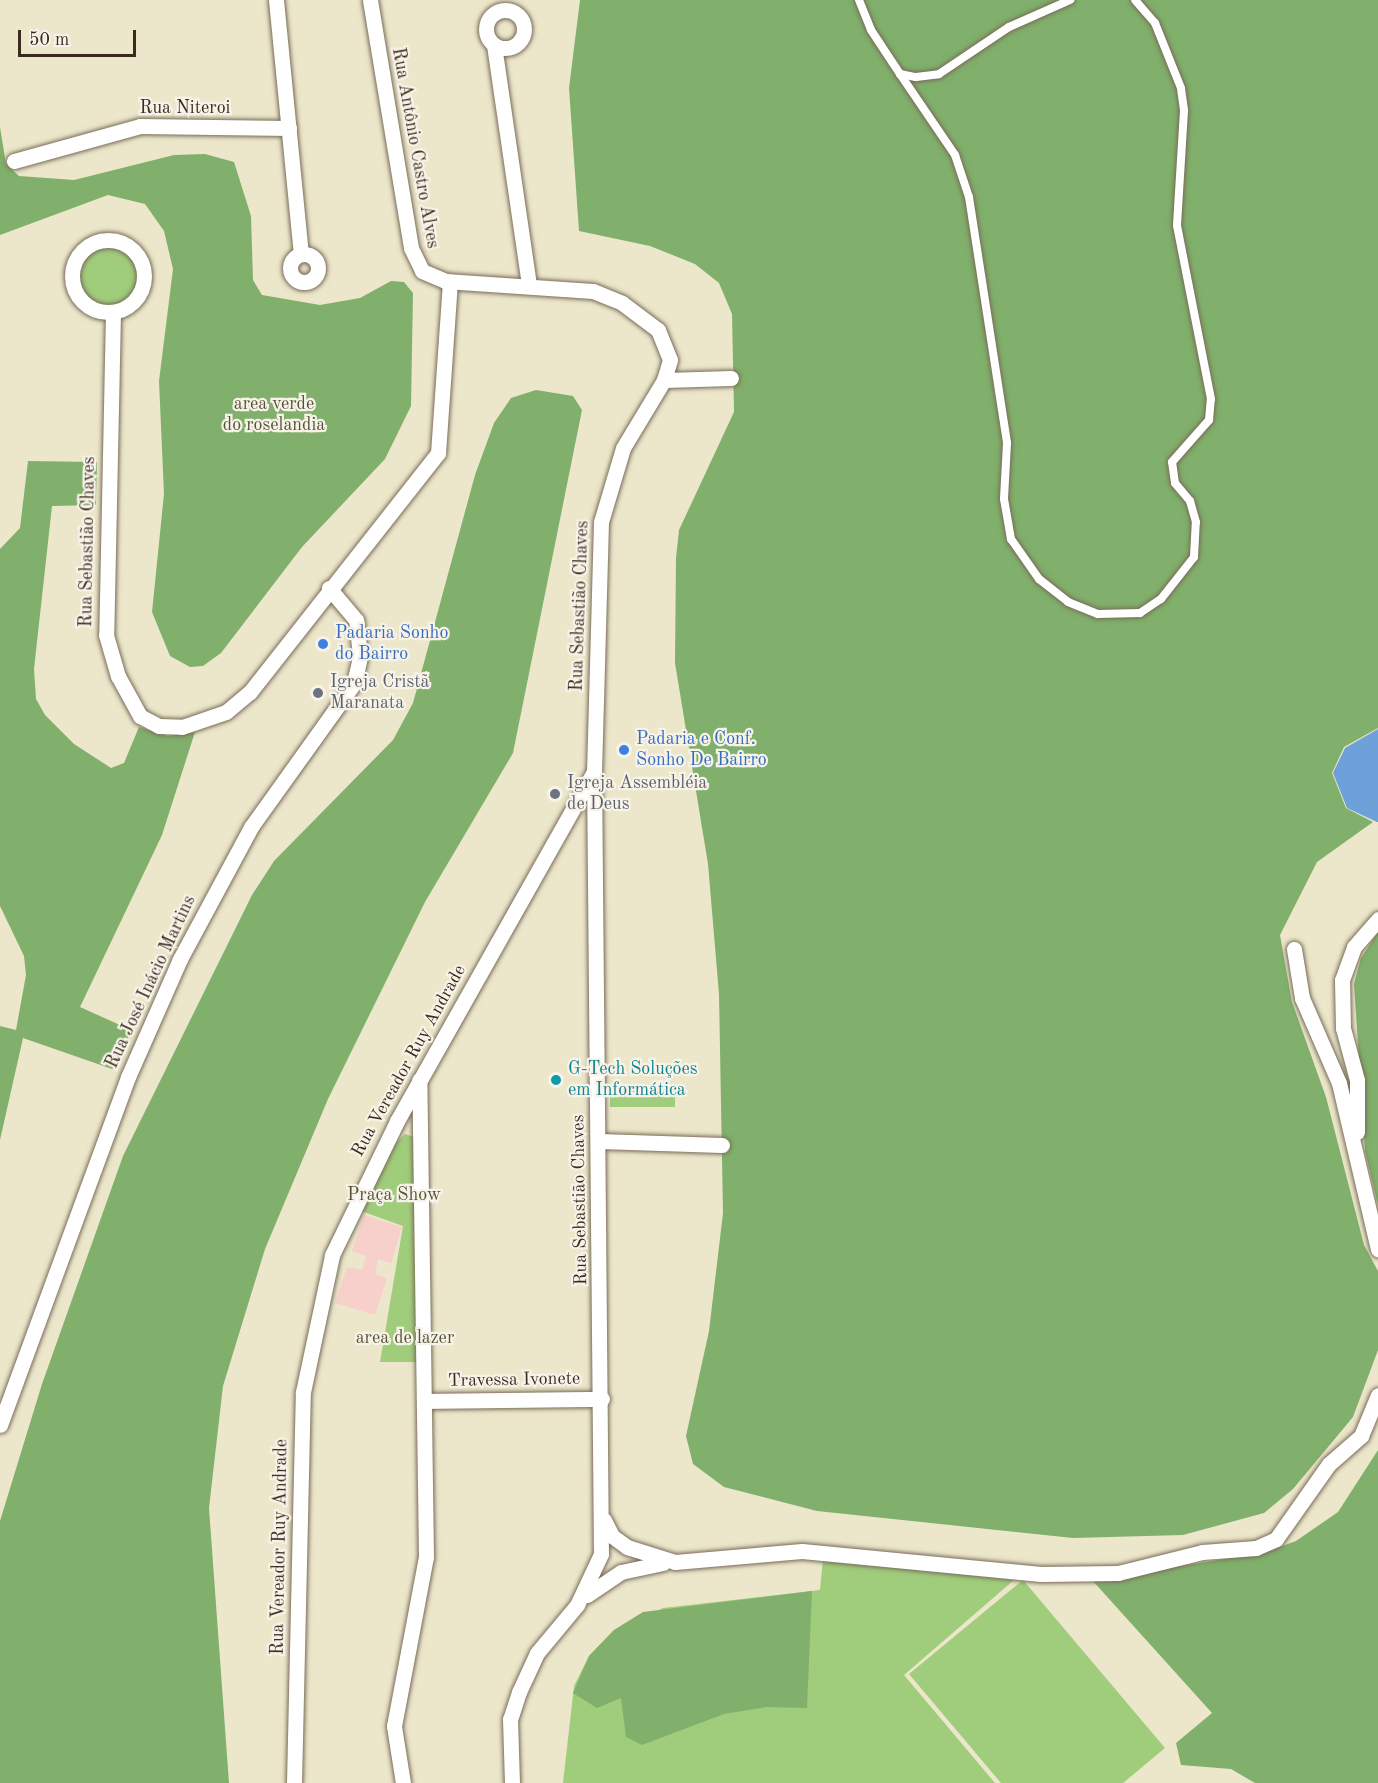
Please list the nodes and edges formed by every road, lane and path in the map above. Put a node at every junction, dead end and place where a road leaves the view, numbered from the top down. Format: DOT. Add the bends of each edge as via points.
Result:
graph roads {
  1 [pos="276,0"];
  2 [pos="370,0"];
  3 [pos="859,0"];
  4 [pos="1070,0"];
  5 [pos="1135,0"];
  6 [pos="494,45"];
  7 [pos="900,74"];
  8 [pos="289,128"];
  9 [pos="14,160"];
  10 [pos="301,254"];
  11 [pos="450,281"];
  12 [pos="529,284"];
  13 [pos="113,312"];
  14 [pos="731,378"];
  15 [pos="664,380"];
  16 [pos="329,588"];
  17 [pos="594,770"];
  18 [pos="1378,919"];
  19 [pos="1294,949"];
  20 [pos="419,1080"];
  21 [pos="599,1141"];
  22 [pos="722,1145"];
  23 [pos="1356,1147"];
  24 [pos="1378,1250"];
  25 [pos="1378,1395"];
  26 [pos="602,1399"];
  27 [pos="427,1401"];
  28 [pos="0,1425"];
  29 [pos="604,1520"];
  30 [pos="675,1562"];
  31 [pos="577,1605"];
  32 [pos="294,1783"];
  33 [pos="403,1783"];
  34 [pos="512,1783"];
  1 -- 8 [label="street"];
  2 -- 11 [label="street, Rua Antônio Castro Alves" via="411,248 422,271"];
  3 -- 7 [label="lane" via="871,30"];
  4 -- 7 [label="lane" via="1009,27 939,74"];
  5 -- 7 [label="lane" via="1155,23 1181,88 1184,110 1177,225 1204,342 1211,399 1209,420 1172,462 1175,483 1190,501 1196,522 1194,557 1161,599 1140,614 1098,614 1068,602 1039,579 1011,539 1004,499 1006,433 969,197 955,155"];
  6 -- 12 [label="street"];
  8 -- 9 [label="street, Rua Niteroi" via="140,126"];
  8 -- 10 [label="street"];
  11 -- 12 [label="street, Rua Sebastião Chaves"];
  11 -- 16 [label="street, Rua Sebastião Chaves" via="438,453"];
  12 -- 15 [label="street, Rua Sebastião Chaves" via="593,291 636,312 665,340 670,360"];
  13 -- 13 [label="street" via="140,294 144,268 129,246 102,240 79,255 72,280 84,303"];
  13 -- 16 [label="street, Rua Sebastião Chaves" via="105,628 112,660 140,716 171,727 226,712 257,684"];
  14 -- 15 [label="street"];
  15 -- 17 [label="street, Rua Sebastião Chaves" via="623,448 603,510"];
  16 -- 28 [label="street, Rua José Inácio Martins" via="356,620 360,656 354,683 251,827 180,959 128,1077"];
  17 -- 20 [label="street, Rua Vereador Ruy Andrade"];
  17 -- 21 [label="street, Rua Sebastião Chaves"];
  18 -- 23 [label="street" via="1354,947 1342,980 1343,1028 1357,1080"];
  19 -- 23 [label="street" via="1299,988 1334,1068"];
  20 -- 27 [label="street"];
  20 -- 32 [label="street, Rua Vereador Ruy Andrade" via="344,1222 308,1354 303,1392"];
  21 -- 22 [label="street"];
  21 -- 26 [label="street, Rua Sebastião Chaves"];
  23 -- 24 [label="street"];
  25 -- 30 [label="street" via="1356,1442 1329,1464 1281,1535 1256,1548 1080,1575 893,1563 819,1551"];
  26 -- 27 [label="street, Travessa Ivonete"];
  26 -- 29 [label="street, Rua Sebastião Chaves"];
  27 -- 33 [label="street" via="426,1557 394,1726"];
  29 -- 30 [label="street" via="612,1536 627,1547"];
  29 -- 31 [label="street, Rua Sebastião Chaves" via="598,1566"];
  30 -- 31 [label="street" via="611,1576"];
  31 -- 34 [label="street, Rua Sebastião Chaves" via="537,1653 519,1692 510,1719"];
}
